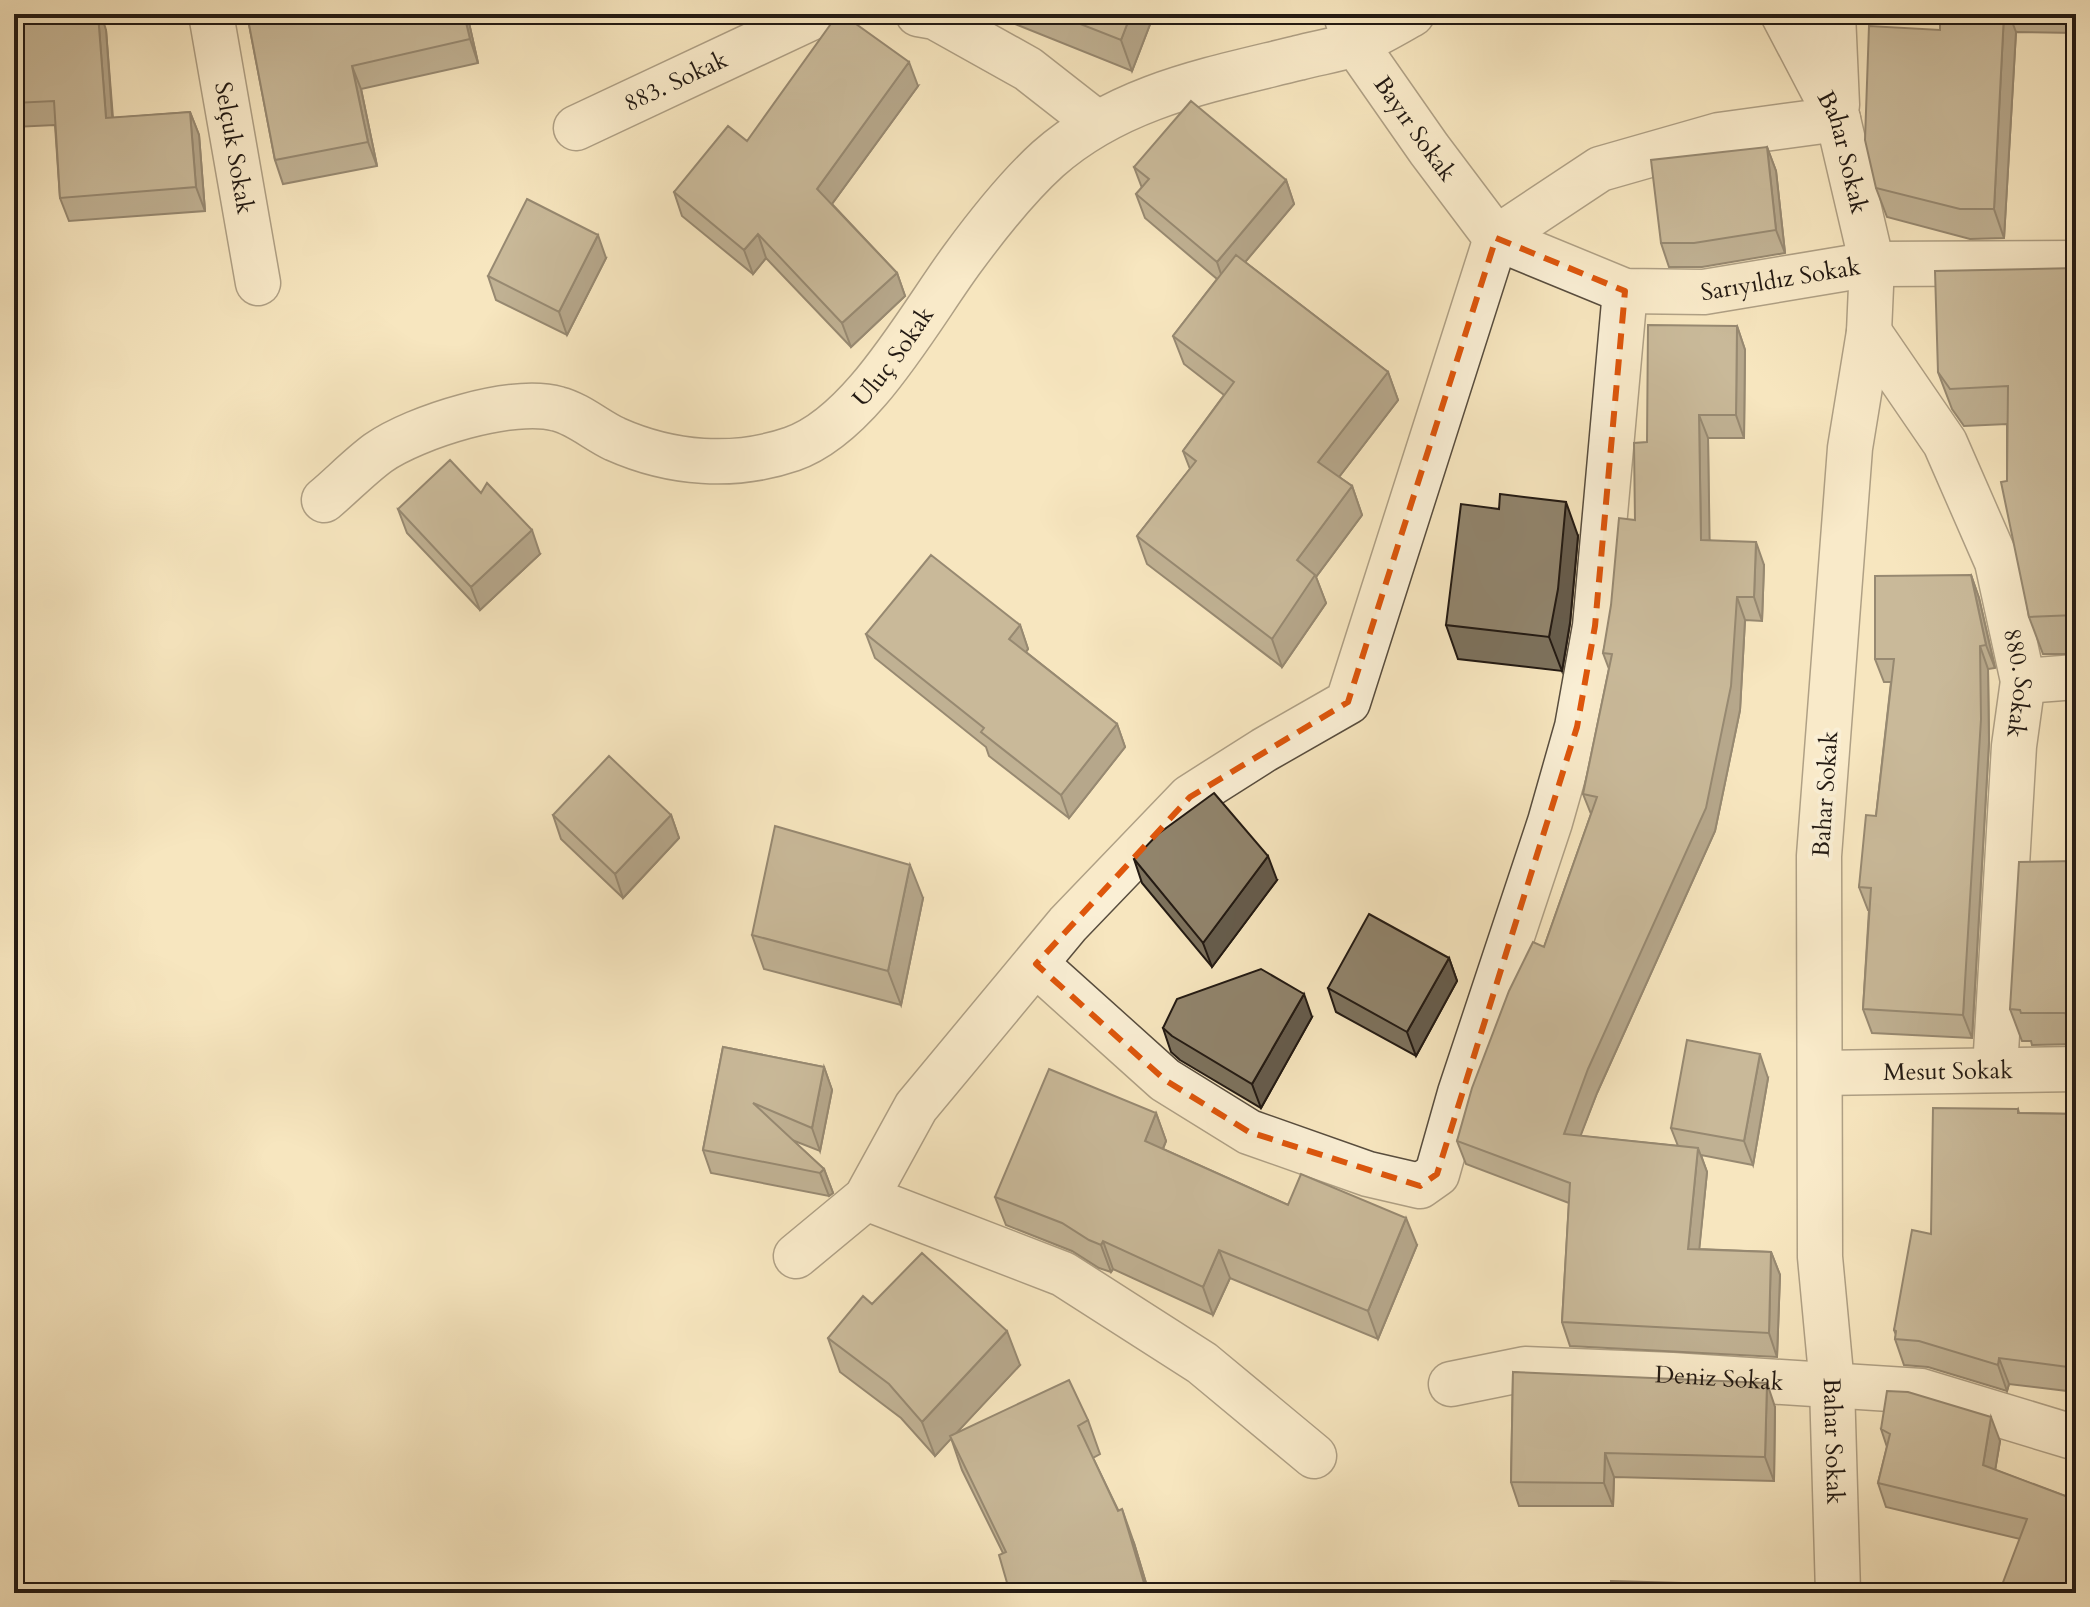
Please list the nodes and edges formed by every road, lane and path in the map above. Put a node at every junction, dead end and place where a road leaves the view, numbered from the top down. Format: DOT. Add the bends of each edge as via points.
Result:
graph roads {
  1 [pos="211,14"];
  2 [pos="819,14"];
  3 [pos="918,14"];
  4 [pos="1412,14"];
  5 [pos="1783,14"];
  6 [pos="1833,14"];
  7 [pos="1350,29"];
  8 [pos="1838,119"];
  9 [pos="1097,123"];
  10 [pos="576,128"];
  11 [pos="1496,238"];
  12 [pos="2076,263"];
  13 [pos="1872,264"];
  14 [pos="258,283"];
  15 [pos="1625,291"];
  16 [pos="1869,332"];
  17 [pos="324,500"];
  18 [pos="2076,677"];
  19 [pos="2023,681"];
  20 [pos="1036,964"];
  21 [pos="1995,1069"];
  22 [pos="2076,1069"];
  23 [pos="1820,1073"];
  24 [pos="866,1198"];
  25 [pos="796,1256"];
  26 [pos="1451,1384"];
  27 [pos="1832,1385"];
  28 [pos="2076,1438"];
  29 [pos="1314,1456"];
  30 [pos="1838,1593"];
  1 -- 14 [label="street, Selçuk Sokak"];
  2 -- 10 [label="street, 883. Sokak"];
  3 -- 9 [label="street" via="935,17 1028,69"];
  4 -- 7 [label="street, Uluç Sokak"];
  5 -- 8 [label="street, Bahar Sokak"];
  6 -- 8 [label="street"];
  7 -- 9 [label="street, Uluç Sokak" via="1164,92"];
  7 -- 11 [label="street, Bayır Sokak"];
  8 -- 11 [label="street" via="1719,135 1600,169"];
  8 -- 13 [label="street, Bahar Sokak"];
  9 -- 17 [label="street, Uluç Sokak" via="1048,159 1005,205 858,401 826,432 795,448 765,457 673,459 644,451 557,409 524,405 422,431 379,452"];
  11 -- 15 [label="street, Sarıyıldız Sokak"];
  11 -- 20 [label="street" via="1348,702 1190,797"];
  12 -- 13 [label="street, Sarıyıldız Sokak"];
  13 -- 15 [label="street, Sarıyıldız Sokak" via="1704,292"];
  13 -- 16 [label="street, Bahar Sokak"];
  15 -- 20 [label="street" via="1595,626 1577,727 1437,1174 1420,1186 1368,1174 1249,1132 1165,1080"];
  16 -- 19 [label="street, 880. Sokak" via="1945,443 1997,562"];
  16 -- 23 [label="street, Bahar Sokak" via="1850,448 1819,856"];
  18 -- 19 [label="street"];
  19 -- 21 [label="street, 880. Sokak" via="2014,746"];
  20 -- 24 [label="street" via="916,1107"];
  21 -- 22 [label="street, Mesut Sokak"];
  21 -- 23 [label="street, Mesut Sokak"];
  23 -- 27 [label="street, Bahar Sokak" via="1820,1257"];
  24 -- 25 [label="street"];
  24 -- 29 [label="street" via="1063,1274 1202,1363"];
  26 -- 27 [label="street, Deniz Sokak" via="1525,1369"];
  27 -- 28 [label="street, Deniz Sokak" via="1921,1391"];
  27 -- 30 [label="street, Bahar Sokak"];
}
